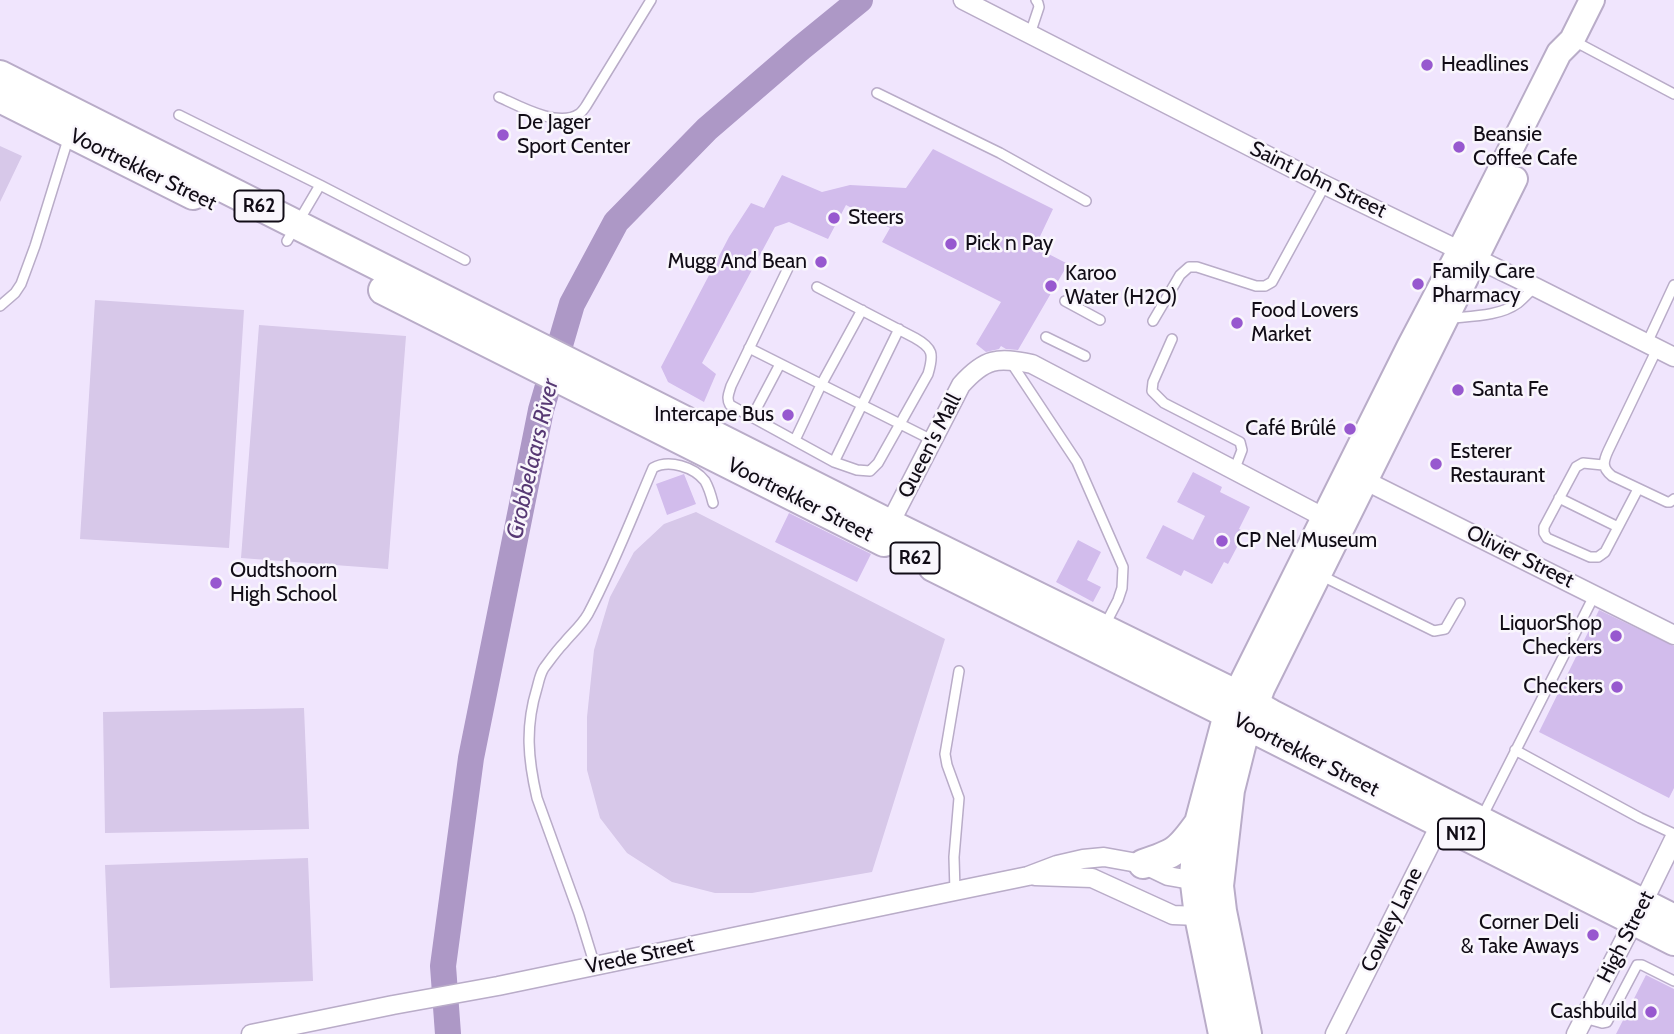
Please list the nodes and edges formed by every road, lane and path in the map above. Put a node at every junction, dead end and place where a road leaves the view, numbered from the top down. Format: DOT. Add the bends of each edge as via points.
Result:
graph roads {
  1 [pos="651,0"];
  2 [pos="1036,0"];
  3 [pos="1592,0"];
  4 [pos="971,2"];
  5 [pos="1030,35"];
  6 [pos="1572,40"];
  7 [pos="0,75"];
  8 [pos="877,93"];
  9 [pos="1674,94"];
  10 [pos="499,97"];
  11 [pos="0,98"];
  12 [pos="179,115"];
  13 [pos="73,124"];
  14 [pos="320,185"];
  15 [pos="1325,185"];
  16 [pos="1086,201"];
  17 [pos="293,233"];
  18 [pos="1468,254"];
  19 [pos="465,260"];
  20 [pos="790,264"];
  21 [pos="1674,285"];
  22 [pos="817,287"];
  23 [pos="1535,287"];
  24 [pos="1065,300"];
  25 [pos="0,306"];
  26 [pos="862,310"];
  27 [pos="1446,318"];
  28 [pos="1100,320"];
  29 [pos="1153,321"];
  30 [pos="899,329"];
  31 [pos="1046,337"];
  32 [pos="1172,339"];
  33 [pos="1652,346"];
  34 [pos="749,348"];
  35 [pos="1085,356"];
  36 [pos="1674,357"];
  37 [pos="1009,359"];
  38 [pos="780,364"];
  39 [pos="821,385"];
  40 [pos="862,405"];
  41 [pos="752,417"];
  42 [pos="900,425"];
  43 [pos="795,440"];
  44 [pos="932,440"];
  45 [pos="834,462"];
  46 [pos="1603,465"];
  47 [pos="1234,471"];
  48 [pos="1366,481"];
  49 [pos="1638,489"];
  50 [pos="1559,498"];
  51 [pos="1674,499"];
  52 [pos="713,503"];
  53 [pos="1325,519"];
  54 [pos="1618,527"];
  55 [pos="885,532"];
  56 [pos="1319,574"];
  57 [pos="1595,594"];
  58 [pos="1460,603"];
  59 [pos="1103,629"];
  60 [pos="1674,635"];
  61 [pos="960,671"];
  62 [pos="1242,710"];
  63 [pos="1514,750"];
  64 [pos="1445,814"];
  65 [pos="1199,823"];
  66 [pos="1476,830"];
  67 [pos="1674,837"];
  68 [pos="1143,864"];
  69 [pos="1028,876"];
  70 [pos="955,891"];
  71 [pos="1208,898"];
  72 [pos="1639,912"];
  73 [pos="1674,919"];
  74 [pos="1674,941"];
  75 [pos="595,966"];
  76 [pos="1674,981"];
  77 [pos="1580,1026"];
  78 [pos="251,1034"];
  79 [pos="1223,1034"];
  80 [pos="1247,1034"];
  81 [pos="1335,1034"];
  1 -- 10 [label="lane" via="578,115 564,119 542,115"];
  2 -- 5 [label="lane" via="1039,7"];
  3 -- 6 [label="main road"];
  4 -- 5 [label="street, Saint John Street"];
  5 -- 15 [label="street, Saint John Street"];
  6 -- 9 [label="lane"];
  6 -- 18 [label="main road" via="1553,65"];
  7 -- 13 [label="main road, Voortrekker Street / R62"];
  8 -- 16 [label="lane"];
  11 -- 13 [label="main road, Voortrekker Street / R62"];
  12 -- 14 [label="lane"];
  13 -- 17 [label="main road, Voortrekker Street / R62"];
  13 -- 25 [label="lane" via="21,284"];
  14 -- 17 [label="lane"];
  14 -- 19 [label="lane"];
  15 -- 18 [label="street, Saint John Street"];
  15 -- 29 [label="lane" via="1272,282 1256,286 1189,267"];
  17 -- 55 [label="main road, Voortrekker Street / R62"];
  18 -- 23 [label="street, Saint John Street"];
  18 -- 27 [label="main road"];
  18 -- 53 [label="main road" via="1409,347"];
  20 -- 34 [label="lane"];
  21 -- 33 [label="lane"];
  22 -- 26 [label="lane"];
  23 -- 27 [label="lane" via="1508,308"];
  23 -- 33 [label="street, Saint John Street"];
  24 -- 28 [label="lane"];
  26 -- 30 [label="lane"];
  26 -- 39 [label="lane"];
  27 -- 48 [label="main road"];
  30 -- 40 [label="lane"];
  30 -- 42 [label="lane" via="926,344 932,361"];
  31 -- 35 [label="lane"];
  32 -- 47 [label="lane" via="1152,391 1164,403 1240,442 1242,450"];
  33 -- 36 [label="street, Saint John Street"];
  33 -- 46 [label="lane"];
  34 -- 38 [label="lane"];
  34 -- 41 [label="lane" via="728,402"];
  37 -- 44 [label="street, Queen's Mall" via="984,364 970,375"];
  37 -- 47 [label="street" via="1032,364"];
  37 -- 59 [label="lane" via="1077,462 1123,567 1122,588"];
  38 -- 39 [label="lane"];
  38 -- 41 [label="lane"];
  39 -- 40 [label="lane"];
  39 -- 43 [label="lane"];
  40 -- 42 [label="lane"];
  40 -- 45 [label="lane"];
  41 -- 43 [label="lane"];
  42 -- 44 [label="lane"];
  42 -- 45 [label="lane" via="870,471"];
  43 -- 45 [label="lane"];
  44 -- 55 [label="street, Queen's Mall"];
  46 -- 49 [label="lane" via="1612,476"];
  46 -- 50 [label="lane" via="1579,465"];
  47 -- 53 [label="street"];
  48 -- 56 [label="main road"];
  48 -- 57 [label="street, Olivier Street"];
  49 -- 51 [label="lane" via="1667,502"];
  49 -- 54 [label="lane"];
  50 -- 54 [label="lane"];
  50 -- 54 [label="lane" via="1544,527 1547,538 1595,558 1605,552"];
  52 -- 75 [label="lane" via="703,478 694,472 669,464 653,468 587,616 542,671 535,694 528,730 535,789"];
  53 -- 62 [label="main road"];
  55 -- 59 [label="main road, Voortrekker Street / R62"];
  55 -- 62 [label="main road, Voortrekker Street / R62"];
  56 -- 58 [label="lane" via="1434,631 1445,629"];
  56 -- 62 [label="main road" via="1262,689"];
  57 -- 60 [label="street, Olivier Street"];
  57 -- 63 [label="lane"];
  59 -- 62 [label="main road, Voortrekker Street / R62"];
  61 -- 70 [label="lane" via="945,754 959,798"];
  62 -- 64 [label="main road, Voortrekker Street / N12"];
  62 -- 65 [label="main road"];
  62 -- 71 [label="main road" via="1242,741"];
  63 -- 66 [label="lane"];
  63 -- 67 [label="lane"];
  64 -- 66 [label="main road, Voortrekker Street / N12"];
  64 -- 81 [label="street, Cowley Lane"];
  65 -- 68 [label="main road" via="1173,853"];
  65 -- 71 [label="main road"];
  66 -- 72 [label="main road, Voortrekker Street / N12"];
  67 -- 72 [label="street, High Street"];
  68 -- 69 [label="street, Vrede Street" via="1104,857 1083,859"];
  68 -- 71 [label="street, Vrede Street"];
  69 -- 70 [label="street, Vrede Street"];
  69 -- 71 [label="street, Vrede Street" via="1092,878 1173,915"];
  70 -- 75 [label="street, Vrede Street"];
  71 -- 79 [label="main road"];
  71 -- 80 [label="main road"];
  72 -- 73 [label="main road, Voortrekker Street / N12"];
  72 -- 74 [label="main road, Voortrekker Street / N12"];
  72 -- 77 [label="street, High Street"];
  75 -- 78 [label="street, Vrede Street"];
  76 -- 77 [label="lane" via="1637,965 1607,1022"];
}
